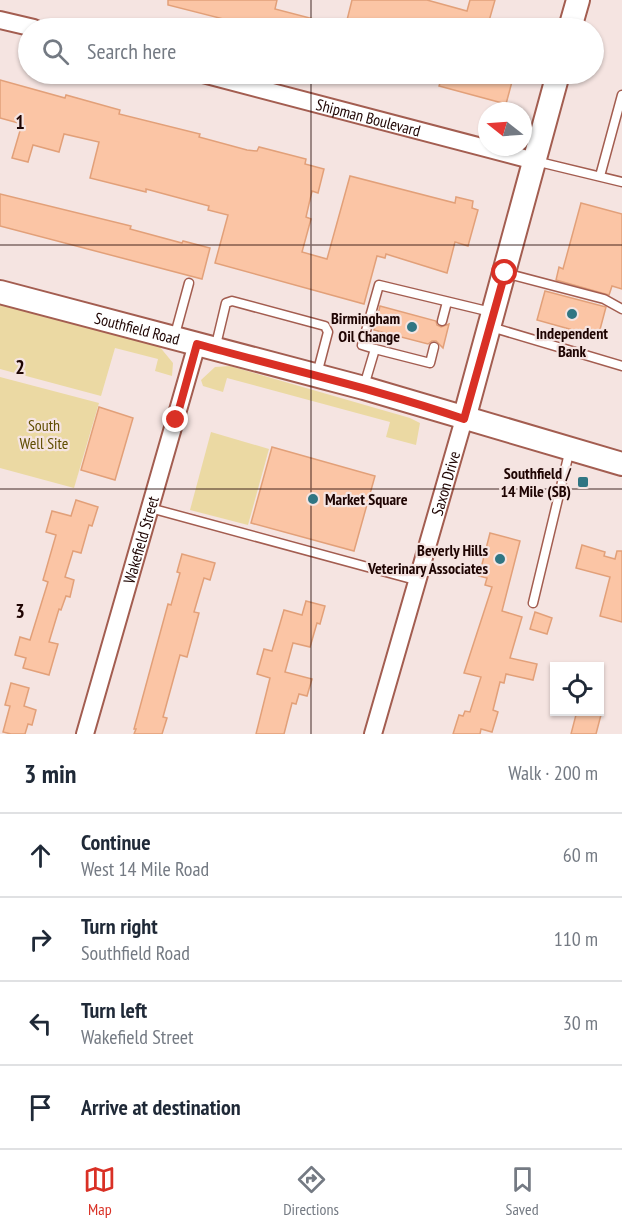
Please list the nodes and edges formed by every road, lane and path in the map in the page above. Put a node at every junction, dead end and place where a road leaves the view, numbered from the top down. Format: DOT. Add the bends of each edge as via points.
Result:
graph roads {
  1 [pos="578,0"];
  2 [pos="573,18"];
  3 [pos="0,20"];
  4 [pos="18,24"];
  5 [pos="241,84"];
  6 [pos="555,84"];
  7 [pos="622,95"];
  8 [pos="535,161"];
  9 [pos="600,176"];
  10 [pos="622,182"];
  11 [pos="505,273"];
  12 [pos="189,283"];
  13 [pos="0,292"];
  14 [pos="447,302"];
  15 [pos="622,309"];
  16 [pos="493,320"];
  17 [pos="442,321"];
  18 [pos="174,338"];
  19 [pos="206,347"];
  20 [pos="434,347"];
  21 [pos="375,349"];
  22 [pos="622,366"];
  23 [pos="316,376"];
  24 [pos="364,388"];
  25 [pos="464,419"];
  26 [pos="570,449"];
  27 [pos="622,464"];
  28 [pos="150,508"];
  29 [pos="419,581"];
  30 [pos="533,603"];
  31 [pos="85,734"];
  32 [pos="373,734"];
  1 -- 2 [label="main road"];
  3 -- 4 [label="street"];
  5 -- 8 [label="street, Shipman Boulevard"];
  6 -- 8 [label="main road"];
  7 -- 9 [label="lane"];
  8 -- 9 [label="lane"];
  8 -- 11 [label="main road"];
  9 -- 10 [label="lane"];
  11 -- 15 [label="lane" via="604,299"];
  11 -- 16 [label="main road"];
  12 -- 18 [label="lane"];
  13 -- 18 [label="main road, Southfield Road"];
  14 -- 16 [label="lane"];
  14 -- 17 [label="lane"];
  14 -- 21 [label="lane" via="379,285 363,345"];
  16 -- 22 [label="lane"];
  16 -- 25 [label="main road"];
  18 -- 19 [label="main road, Southfield Road"];
  19 -- 23 [label="main road, Southfield Road"];
  19 -- 23 [label="lane" via="226,303 232,301 325,326 328,332"];
  19 -- 28 [label="street, Wakefield Street"];
  20 -- 21 [label="lane" via="430,363"];
  21 -- 24 [label="lane"];
  23 -- 24 [label="main road, Southfield Road"];
  24 -- 25 [label="main road, Southfield Road"];
  25 -- 26 [label="main road, Southfield Road"];
  25 -- 29 [label="street, Saxon Drive"];
  26 -- 27 [label="main road, Southfield Road"];
  26 -- 30 [label="lane"];
  28 -- 29 [label="lane"];
  28 -- 31 [label="street, Wakefield Street"];
  29 -- 32 [label="street, Saxon Drive"];
}
